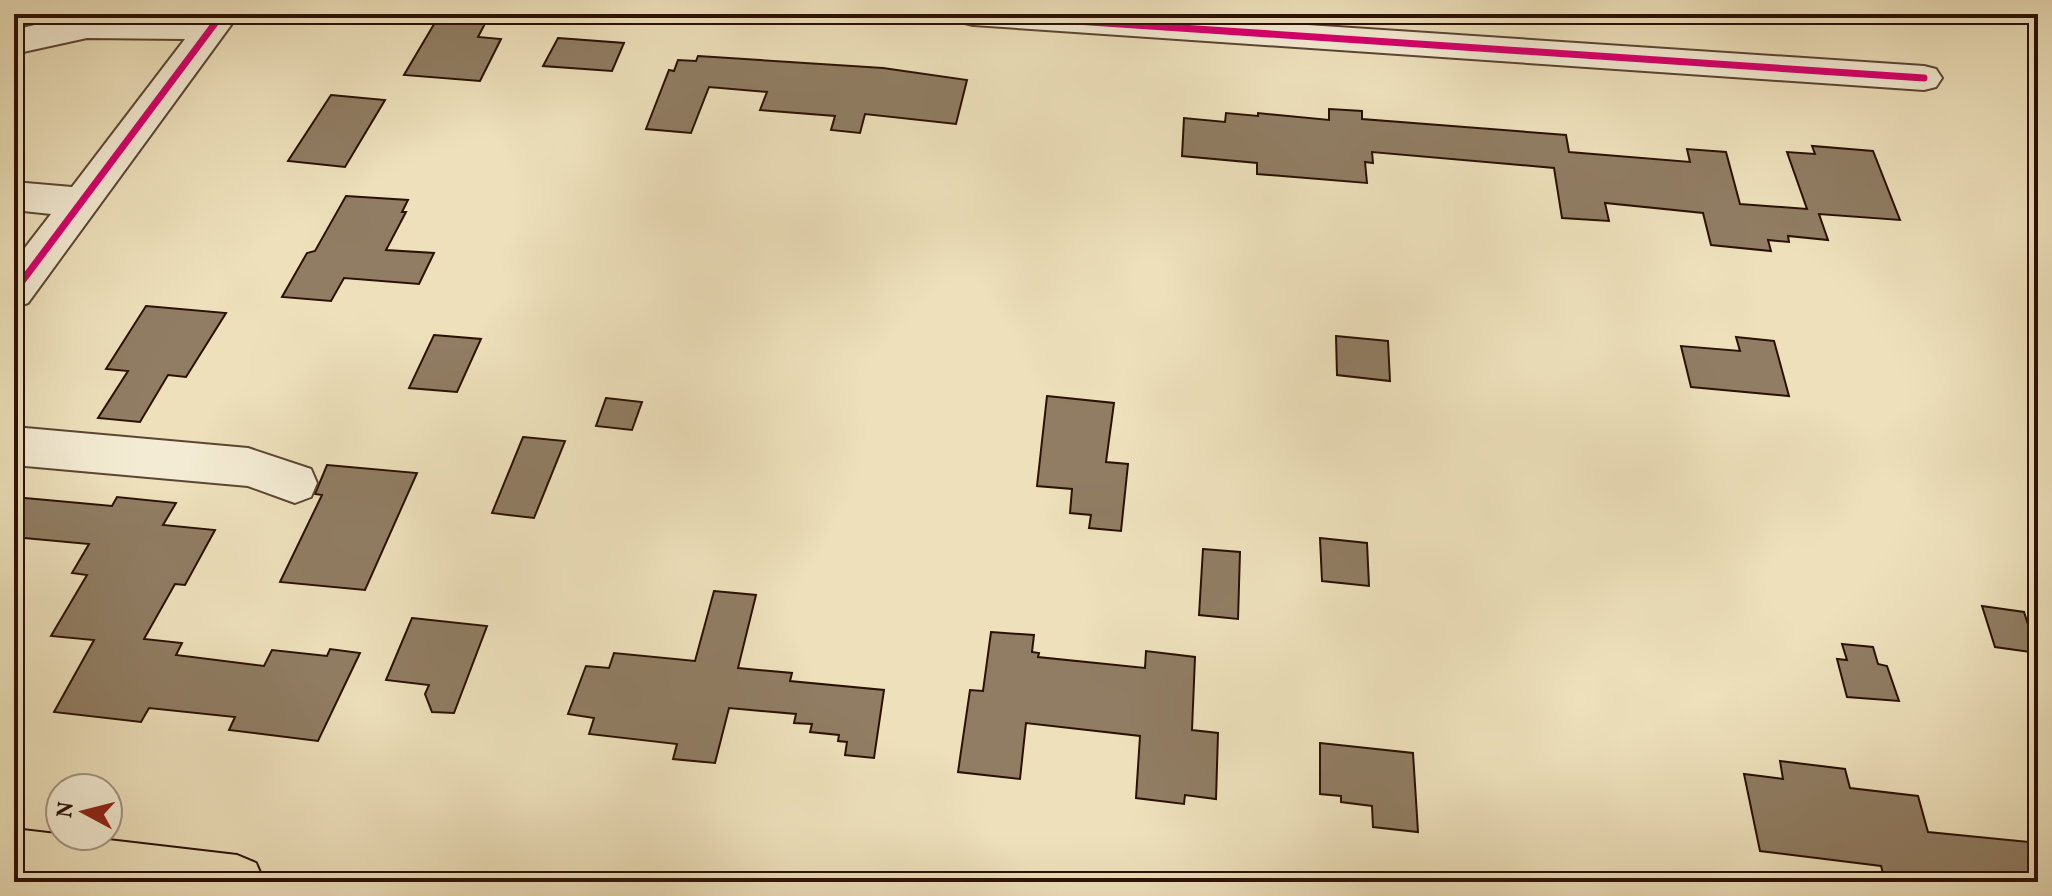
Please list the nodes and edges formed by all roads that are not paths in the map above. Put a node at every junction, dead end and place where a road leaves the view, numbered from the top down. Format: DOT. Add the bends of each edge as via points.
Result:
graph roads {
  1 [pos="973,14"];
  2 [pos="1120,19"];
  3 [pos="216,22"];
  4 [pos="14,42"];
  5 [pos="1924,78"];
  6 [pos="14,196"];
  7 [pos="81,202"];
  8 [pos="14,292"];
  9 [pos="14,446"];
  10 [pos="295,483"];
  11 [pos="14,856"];
  12 [pos="237,882"];
  1 -- 2 [label="street"];
  2 -- 5 [label="street"];
  3 -- 4 [label="street" via="52,29"];
  3 -- 7 [label="street"];
  6 -- 7 [label="street"];
  7 -- 8 [label="street"];
  9 -- 10 [label="street" via="248,467"];
  11 -- 12 [label="main road"];
}
